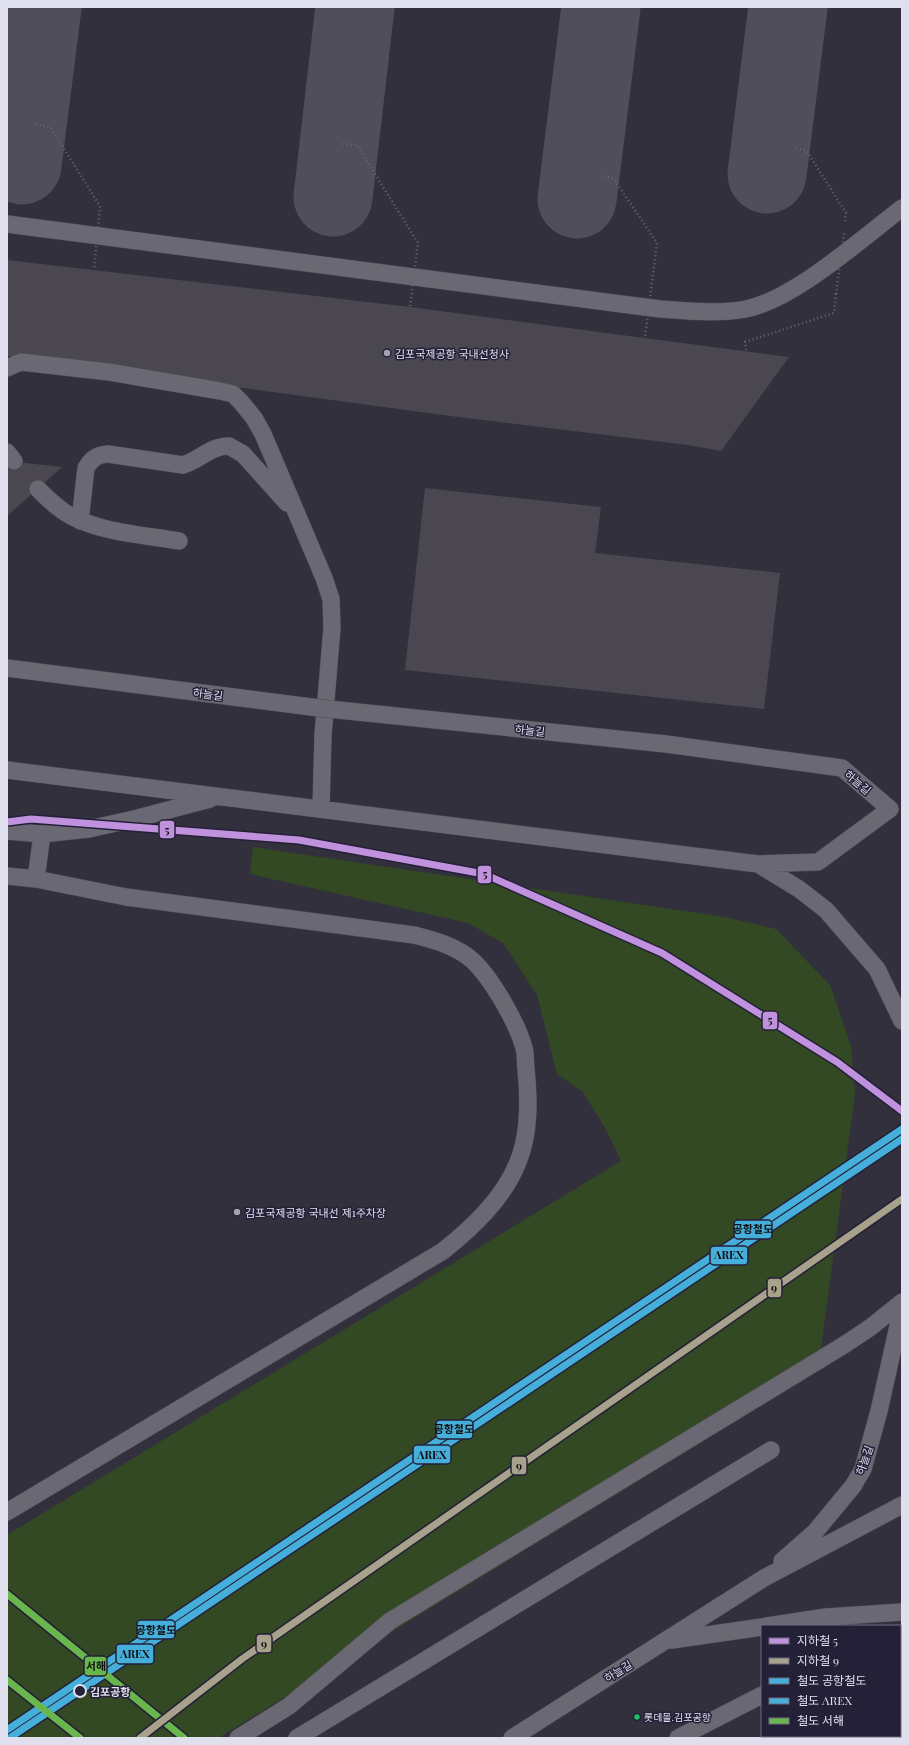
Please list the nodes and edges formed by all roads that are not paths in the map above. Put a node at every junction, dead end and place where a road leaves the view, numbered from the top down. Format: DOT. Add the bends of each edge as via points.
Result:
graph roads {
  1 [pos="902,208"];
  2 [pos="7,224"];
  3 [pos="7,368"];
  4 [pos="38,489"];
  5 [pos="297,514"];
  6 [pos="80,521"];
  7 [pos="179,541"];
  8 [pos="7,668"];
  9 [pos="7,770"];
  10 [pos="218,796"];
  11 [pos="321,809"];
  12 [pos="896,809"];
  13 [pos="7,831"];
  14 [pos="42,834"];
  15 [pos="758,864"];
  16 [pos="7,876"];
  17 [pos="36,879"];
  18 [pos="902,1021"];
  19 [pos="902,1302"];
  20 [pos="902,1308"];
  21 [pos="771,1450"];
  22 [pos="902,1505"];
  23 [pos="7,1512"];
  24 [pos="764,1578"];
  25 [pos="902,1612"];
  26 [pos="774,1625"];
  27 [pos="761,1627"];
  28 [pos="666,1641"];
  29 [pos="761,1696"];
  30 [pos="238,1738"];
  31 [pos="297,1738"];
  32 [pos="512,1738"];
  33 [pos="678,1738"];
  1 -- 2 [label="lane" via="806,281 766,302 727,312 660,309"];
  3 -- 5 [label="lane" via="21,362 109,372 233,394 254,418 263,434"];
  4 -- 6 [label="lane" via="56,506"];
  5 -- 6 [label="lane" via="243,454 230,446 221,446 212,449 194,462 183,465 108,454 90,460 86,468"];
  5 -- 11 [label="lane" via="331,599 332,628 323,735"];
  6 -- 7 [label="lane"];
  8 -- 12 [label="lane, 하늘길, bridge" via="319,708 666,744 842,768"];
  9 -- 10 [label="lane, 하늘길"];
  10 -- 11 [label="lane, 하늘길"];
  10 -- 14 [label="lane, 하늘길" via="89,829"];
  11 -- 15 [label="lane, 하늘길"];
  12 -- 15 [label="lane, 하늘길" via="818,862"];
  13 -- 14 [label="lane, 하늘길"];
  14 -- 17 [label="lane"];
  15 -- 18 [label="lane, 하늘길" via="799,889 826,910 877,969"];
  16 -- 17 [label="lane"];
  17 -- 23 [label="lane" via="126,897 414,935 444,943 468,957 490,982 509,1013 524,1048 528,1088 527,1130 518,1162 502,1191 473,1226 442,1251"];
  19 -- 30 [label="lane" via="844,1346 390,1621 289,1706"];
  20 -- 24 [label="lane, 하늘길" via="863,1469 853,1486 815,1532"];
  21 -- 31 [label="lane"];
  22 -- 24 [label="lane, 하늘길"];
  24 -- 28 [label="lane, 하늘길"];
  25 -- 26 [label="lane" via="826,1617"];
  27 -- 28 [label="lane"];
  28 -- 32 [label="lane, 하늘길"];
  29 -- 33 [label="lane"];
}
